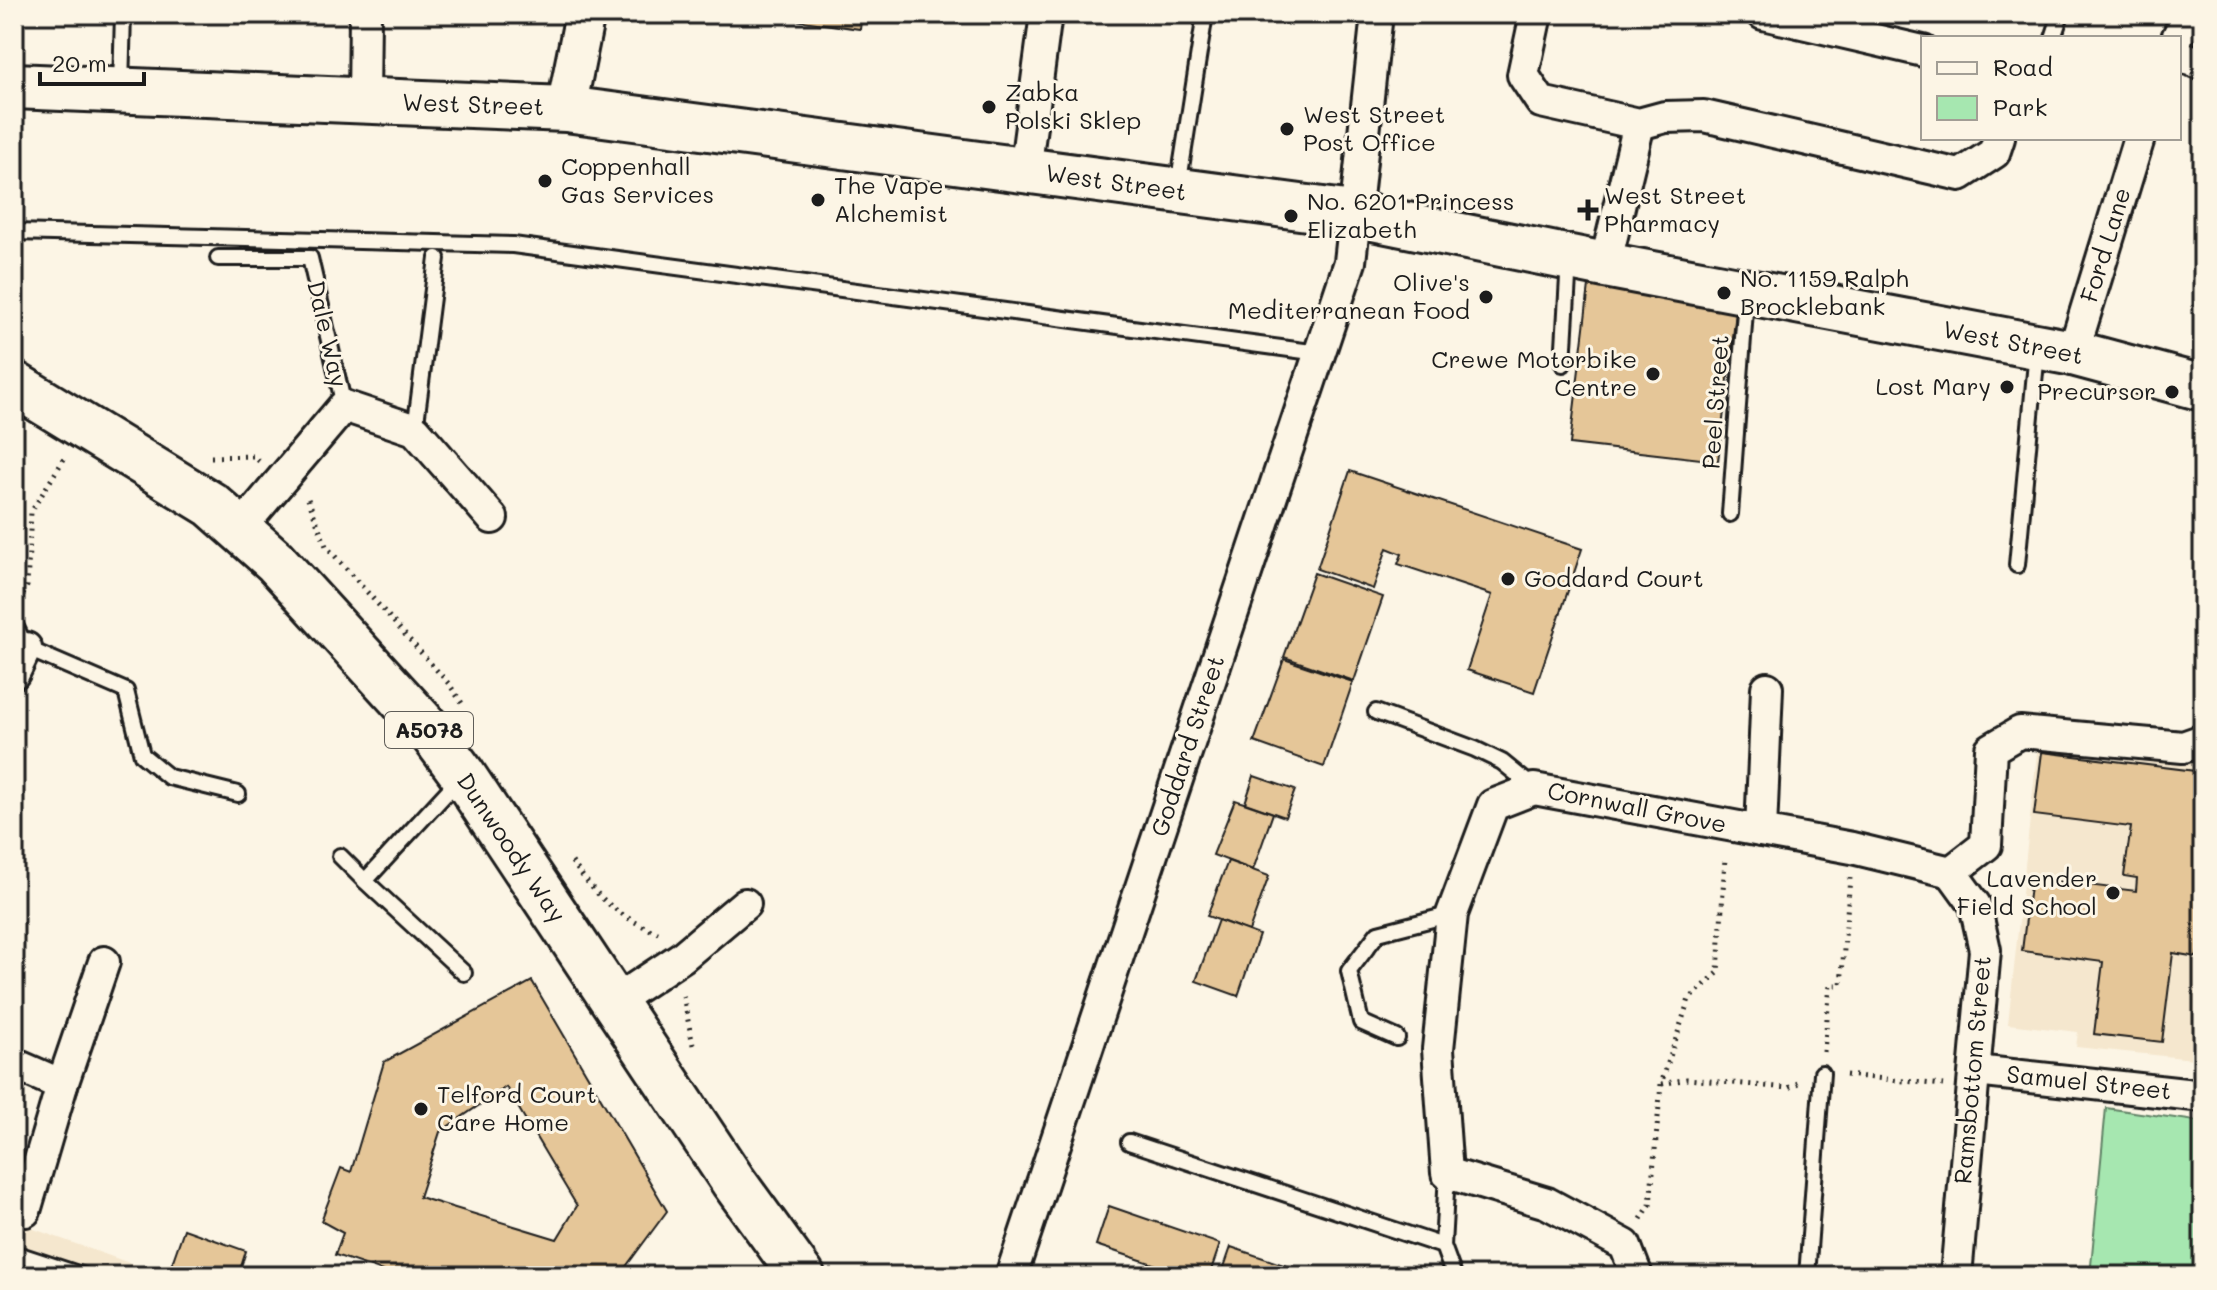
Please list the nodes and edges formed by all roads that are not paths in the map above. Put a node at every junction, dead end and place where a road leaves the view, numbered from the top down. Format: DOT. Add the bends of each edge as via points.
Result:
graph roads {
  1 [pos="123,14"];
  2 [pos="365,14"];
  3 [pos="585,14"];
  4 [pos="1046,14"];
  5 [pos="1205,14"];
  6 [pos="1377,14"];
  7 [pos="1536,14"];
  8 [pos="1763,14"];
  9 [pos="2061,14"];
  10 [pos="2189,14"];
  11 [pos="2054,36"];
  12 [pos="2178,36"];
  13 [pos="1921,51"];
  14 [pos="2181,57"];
  15 [pos="2203,64"];
  16 [pos="14,86"];
  17 [pos="121,92"];
  18 [pos="364,101"];
  19 [pos="566,109"];
  20 [pos="1639,124"];
  21 [pos="1998,140"];
  22 [pos="2138,140"];
  23 [pos="1025,171"];
  24 [pos="1178,191"];
  25 [pos="1353,214"];
  26 [pos="14,232"];
  27 [pos="218,258"];
  28 [pos="437,258"];
  29 [pos="1587,262"];
  30 [pos="1746,292"];
  31 [pos="2055,350"];
  32 [pos="1319,353"];
  33 [pos="1563,364"];
  34 [pos="14,384"];
  35 [pos="2203,388"];
  36 [pos="344,406"];
  37 [pos="415,430"];
  38 [pos="1730,514"];
  39 [pos="492,518"];
  40 [pos="239,530"];
  41 [pos="2017,565"];
  42 [pos="18,648"];
  43 [pos="1767,688"];
  44 [pos="1376,712"];
  45 [pos="2203,740"];
  46 [pos="463,775"];
  47 [pos="1534,789"];
  48 [pos="238,794"];
  49 [pos="1761,831"];
  50 [pos="340,856"];
  51 [pos="1951,872"];
  52 [pos="365,881"];
  53 [pos="745,904"];
  54 [pos="1452,914"];
  55 [pos="104,962"];
  56 [pos="464,973"];
  57 [pos="614,1002"];
  58 [pos="1397,1038"];
  59 [pos="14,1064"];
  60 [pos="1976,1071"];
  61 [pos="1822,1073"];
  62 [pos="62,1085"];
  63 [pos="2203,1096"];
  64 [pos="1129,1142"];
  65 [pos="1447,1173"];
  66 [pos="733,1181"];
  67 [pos="25,1211"];
  68 [pos="1443,1246"];
  69 [pos="14,1253"];
  70 [pos="84,1276"];
  71 [pos="765,1276"];
  72 [pos="802,1276"];
  73 [pos="1011,1276"];
  74 [pos="1454,1276"];
  75 [pos="1637,1276"];
  76 [pos="1807,1276"];
  77 [pos="1956,1276"];
  1 -- 17 [label="lane"];
  2 -- 18 [label="street"];
  3 -- 19 [label="street"];
  4 -- 23 [label="street"];
  5 -- 24 [label="lane"];
  6 -- 25 [label="street, Goddard Street"];
  7 -- 20 [label="street" via="1523,75 1541,102"];
  8 -- 13 [label="street"];
  9 -- 11 [label="lane"];
  10 -- 12 [label="street"];
  14 -- 15 [label="street"];
  16 -- 17 [label="main road, West Street"];
  17 -- 18 [label="main road, West Street"];
  18 -- 19 [label="main road, West Street"];
  19 -- 23 [label="main road, West Street"];
  20 -- 21 [label="street" via="1704,116 1960,175 1994,153"];
  20 -- 29 [label="street"];
  22 -- 31 [label="street, Ford Lane"];
  23 -- 24 [label="main road, West Street"];
  24 -- 25 [label="main road, West Street"];
  25 -- 29 [label="main road, West Street"];
  25 -- 32 [label="street, Goddard Street" via="1350,262"];
  26 -- 32 [label="lane" via="513,245"];
  27 -- 36 [label="lane, Dale Way" via="310,258"];
  28 -- 37 [label="lane"];
  29 -- 30 [label="main road, West Street"];
  29 -- 33 [label="lane"];
  30 -- 31 [label="main road, West Street"];
  30 -- 38 [label="lane, Peel Street"];
  31 -- 35 [label="main road, West Street"];
  31 -- 41 [label="lane"];
  32 -- 73 [label="street, Goddard Street"];
  34 -- 40 [label="main road, Dunwoody Way / A5078" via="212,505"];
  36 -- 37 [label="street, Dale Way"];
  36 -- 40 [label="street, Dale Way"];
  37 -- 39 [label="street"];
  40 -- 46 [label="main road, Dunwoody Way / A5078" via="275,561"];
  42 -- 48 [label="lane" via="126,691 142,755 169,777"];
  43 -- 49 [label="street"];
  44 -- 47 [label="lane" via="1502,762"];
  45 -- 51 [label="street" via="2183,747 2020,732 1991,749 1986,845"];
  46 -- 52 [label="lane"];
  46 -- 57 [label="main road, Dunwoody Way / A5078"];
  47 -- 49 [label="street, Cornwall Grove"];
  47 -- 54 [label="street, Cornwall Grove" via="1493,805"];
  49 -- 51 [label="street, Cornwall Grove"];
  50 -- 52 [label="lane"];
  51 -- 60 [label="street, Ramsbottom Street" via="1975,905 1985,950"];
  52 -- 56 [label="lane"];
  53 -- 57 [label="street" via="682,957"];
  54 -- 58 [label="lane" via="1378,933 1349,971 1361,1022"];
  54 -- 65 [label="street, Cornwall Grove" via="1438,1049"];
  55 -- 62 [label="street"];
  57 -- 66 [label="main road, Dunwoody Way / A5078"];
  59 -- 62 [label="street"];
  60 -- 63 [label="street, Samuel Street"];
  60 -- 77 [label="street, Ramsbottom Street"];
  61 -- 76 [label="lane"];
  62 -- 67 [label="street"];
  64 -- 68 [label="lane"];
  65 -- 68 [label="lane"];
  65 -- 75 [label="street" via="1547,1203 1625,1245"];
  66 -- 71 [label="main road, Dunwoody Way / A5078"];
  66 -- 72 [label="main road, Dunwoody Way / A5078"];
  68 -- 74 [label="lane"];
  69 -- 70 [label="lane"];
}
